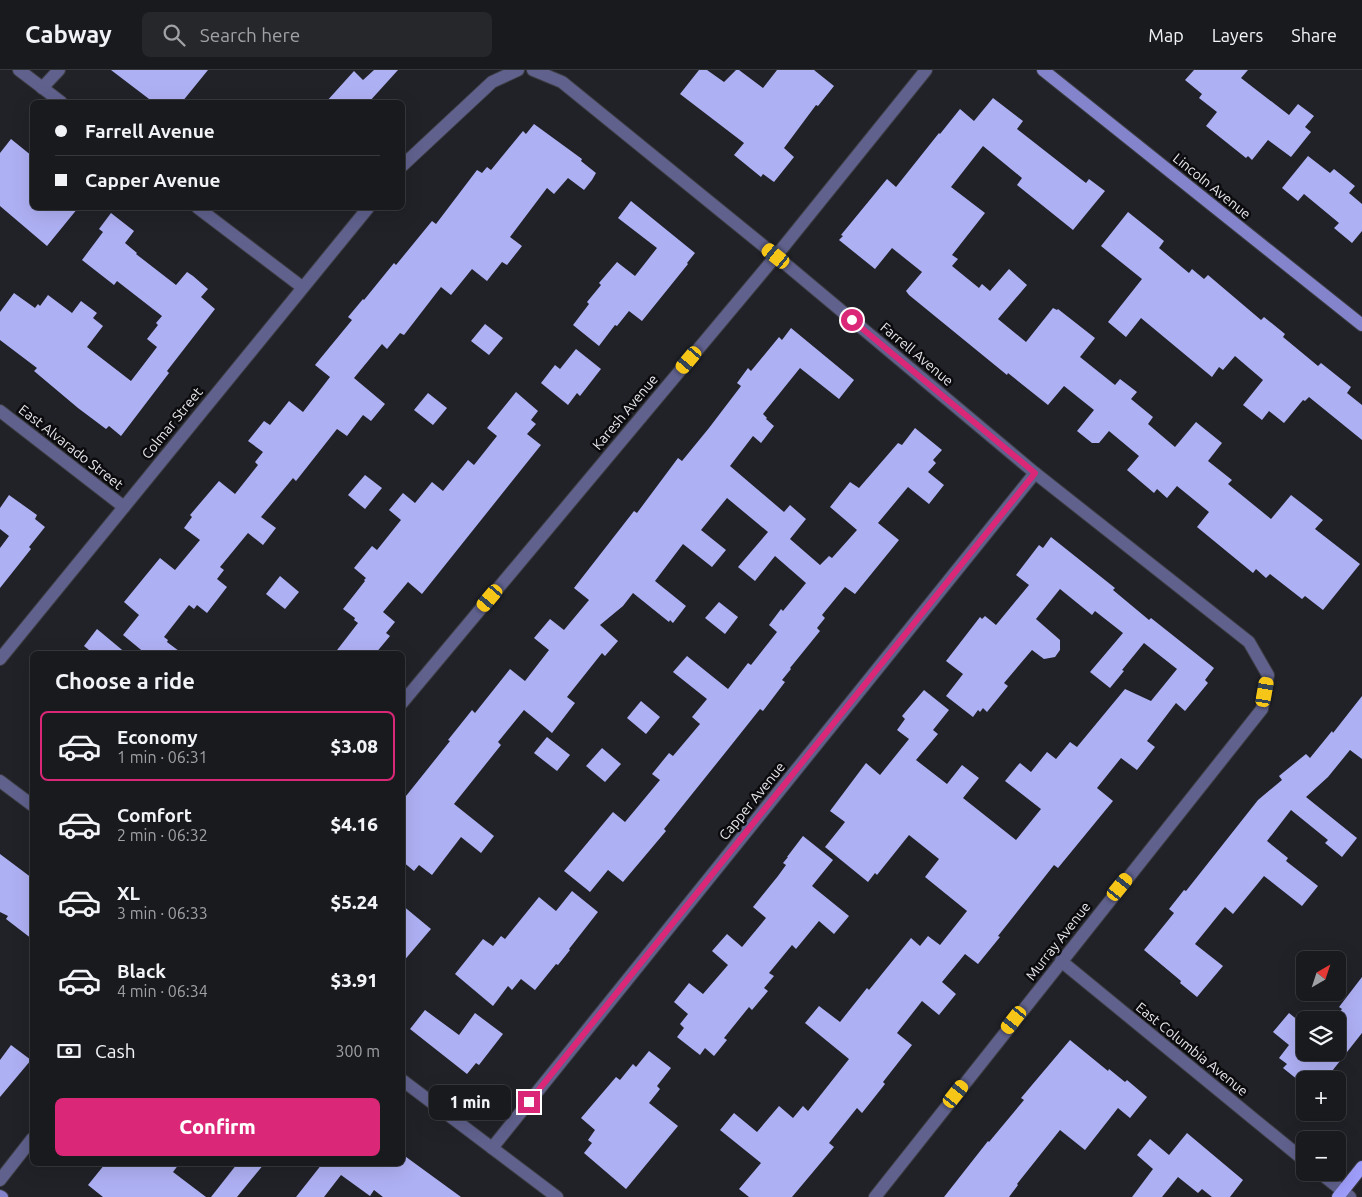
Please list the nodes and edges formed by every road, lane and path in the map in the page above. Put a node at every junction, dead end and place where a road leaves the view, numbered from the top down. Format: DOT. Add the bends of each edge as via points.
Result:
graph roads {
  1 [pos="19,70"];
  2 [pos="59,70"];
  3 [pos="518,70"];
  4 [pos="533,70"];
  5 [pos="926,70"];
  6 [pos="1043,70"];
  7 [pos="42,88"];
  8 [pos="58,100"];
  9 [pos="405,163"];
  10 [pos="201,210"];
  11 [pos="366,210"];
  12 [pos="776,256"];
  13 [pos="302,287"];
  14 [pos="1362,326"];
  15 [pos="0,411"];
  16 [pos="1035,473"];
  17 [pos="124,507"];
  18 [pos="0,659"];
  19 [pos="1268,675"];
  20 [pos="405,699"];
  21 [pos="0,780"];
  22 [pos="30,803"];
  23 [pos="1061,961"];
  24 [pos="405,1082"];
  25 [pos="30,1142"];
  26 [pos="492,1148"];
  27 [pos="1296,1154"];
  28 [pos="1362,1167"];
  29 [pos="0,1180"];
  30 [pos="1328,1181"];
  31 [pos="1343,1195"];
  32 [pos="557,1197"];
  33 [pos="875,1197"];
  1 -- 7 [label="street"];
  2 -- 7 [label="street"];
  3 -- 9 [label="street" via="492,82"];
  4 -- 12 [label="street, Farrell Avenue" via="562,82"];
  5 -- 12 [label="street, Karesh Avenue"];
  6 -- 14 [label="street, Lincoln Avenue"];
  7 -- 8 [label="street"];
  10 -- 13 [label="street"];
  11 -- 13 [label="street, Colmar Street"];
  12 -- 16 [label="street, Farrell Avenue"];
  12 -- 20 [label="street, Karesh Avenue"];
  13 -- 17 [label="street, Colmar Street"];
  15 -- 17 [label="street, East Alvarado Street"];
  16 -- 19 [label="street, Farrell Avenue" via="1249,642"];
  16 -- 26 [label="street, Capper Avenue"];
  17 -- 18 [label="street, Colmar Street"];
  19 -- 23 [label="street, Murray Avenue" via="1262,709"];
  21 -- 22 [label="street"];
  23 -- 27 [label="street, East Columbia Avenue"];
  23 -- 33 [label="street, Murray Avenue"];
  24 -- 26 [label="street"];
  25 -- 29 [label="street"];
  26 -- 32 [label="street"];
  28 -- 31 [label="main road"];
  30 -- 31 [label="street"];
}
